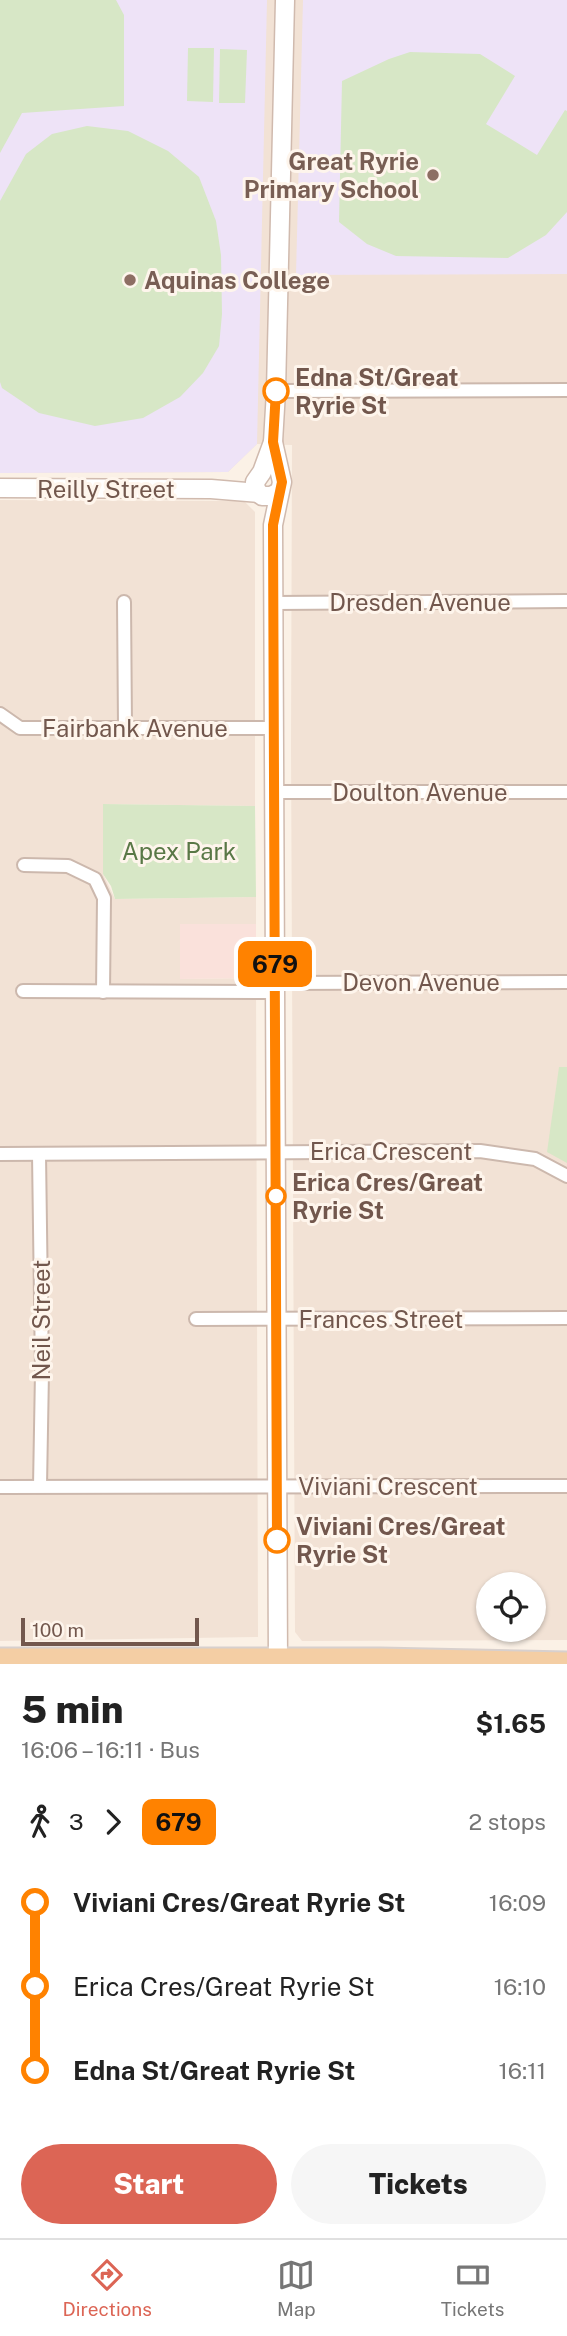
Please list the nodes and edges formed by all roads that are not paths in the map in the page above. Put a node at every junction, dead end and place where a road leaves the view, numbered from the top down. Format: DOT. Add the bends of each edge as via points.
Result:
graph roads {
  1 [pos="285,0"];
  2 [pos="567,390"];
  3 [pos="276,391"];
  4 [pos="273,442"];
  5 [pos="260,473"];
  6 [pos="0,488"];
  7 [pos="212,489"];
  8 [pos="270,490"];
  9 [pos="567,601"];
  10 [pos="124,602"];
  11 [pos="273,603"];
  12 [pos="0,714"];
  13 [pos="125,727"];
  14 [pos="274,728"];
  15 [pos="273,792"];
  16 [pos="567,792"];
  17 [pos="24,865"];
  18 [pos="567,982"];
  19 [pos="276,987"];
  20 [pos="23,991"];
  21 [pos="103,992"];
  22 [pos="276,1152"];
  23 [pos="0,1154"];
  24 [pos="39,1154"];
  25 [pos="567,1176"];
  26 [pos="567,1318"];
  27 [pos="196,1319"];
  28 [pos="277,1319"];
  29 [pos="567,1485"];
  30 [pos="40,1486"];
  31 [pos="276,1486"];
  32 [pos="0,1487"];
  33 [pos="381,1658"];
  34 [pos="9,1660"];
  35 [pos="278,1661"];
  36 [pos="465,1662"];
  37 [pos="567,1662"];
  38 [pos="403,1664"];
  1 -- 3 [label="main road"];
  2 -- 3 [label="street"];
  3 -- 4 [label="main road"];
  4 -- 5 [label="main road"];
  4 -- 8 [label="main road"];
  5 -- 7 [label="main road, Reilly Street"];
  5 -- 8 [label="main road" via="255,482"];
  6 -- 7 [label="main road, Reilly Street"];
  7 -- 8 [label="main road, Reilly Street" via="237,493"];
  8 -- 11 [label="main road"];
  9 -- 11 [label="street, Dresden Avenue"];
  10 -- 13 [label="street"];
  11 -- 14 [label="main road"];
  12 -- 13 [label="street, Fairbank Avenue" via="20,728"];
  13 -- 14 [label="street, Fairbank Avenue"];
  14 -- 15 [label="main road"];
  15 -- 16 [label="street, Doulton Avenue"];
  15 -- 19 [label="main road"];
  17 -- 21 [label="street" via="68,866 95,879 104,898"];
  18 -- 19 [label="street, Devon Avenue"];
  19 -- 21 [label="street, Devon Avenue"];
  19 -- 22 [label="main road"];
  20 -- 21 [label="street, Devon Avenue"];
  22 -- 24 [label="street, Erica Crescent"];
  22 -- 25 [label="street, Erica Crescent" via="480,1150 535,1159"];
  22 -- 28 [label="main road"];
  23 -- 24 [label="street, Erica Crescent"];
  24 -- 30 [label="street, Neil Street"];
  26 -- 28 [label="street, Frances Street"];
  27 -- 28 [label="street, Frances Street"];
  28 -- 31 [label="main road"];
  29 -- 31 [label="street, Viviani Crescent"];
  30 -- 31 [label="street, Viviani Crescent"];
  30 -- 32 [label="street, Viviani Crescent"];
  31 -- 35 [label="main road"];
  33 -- 35 [label="main road"];
  33 -- 36 [label="main road"];
  33 -- 38 [label="main road"];
  34 -- 35 [label="main road"];
  36 -- 37 [label="main road"];
}
